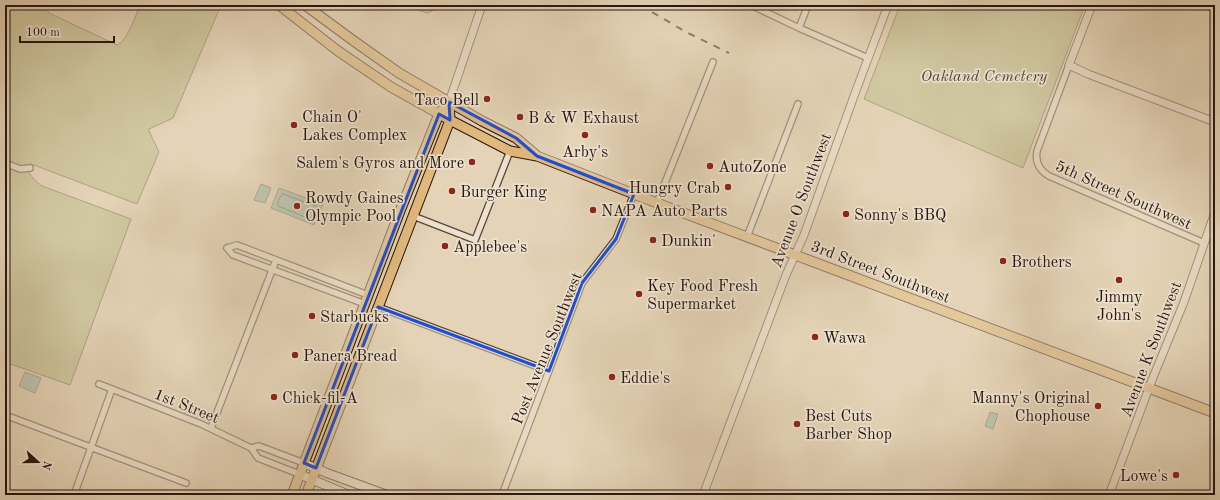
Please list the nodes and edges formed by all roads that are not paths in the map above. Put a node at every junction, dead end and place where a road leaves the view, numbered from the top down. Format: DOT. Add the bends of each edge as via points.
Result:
graph roads {
  1 [pos="279,5"];
  2 [pos="305,5"];
  3 [pos="482,5"];
  4 [pos="751,5"];
  5 [pos="808,5"];
  6 [pos="888,5"];
  7 [pos="1092,5"];
  8 [pos="1205,5"];
  9 [pos="1215,9"];
  10 [pos="799,28"];
  11 [pos="868,58"];
  12 [pos="713,62"];
  13 [pos="1069,65"];
  14 [pos="449,102"];
  15 [pos="798,104"];
  16 [pos="439,114"];
  17 [pos="450,120"];
  18 [pos="1215,122"];
  19 [pos="510,151"];
  20 [pos="537,156"];
  21 [pos="5,163"];
  22 [pos="30,168"];
  23 [pos="634,194"];
  24 [pos="657,203"];
  25 [pos="1215,212"];
  26 [pos="413,216"];
  27 [pos="747,237"];
  28 [pos="1204,242"];
  29 [pos="795,255"];
  30 [pos="276,260"];
  31 [pos="272,269"];
  32 [pos="368,295"];
  33 [pos="365,304"];
  34 [pos="378,307"];
  35 [pos="549,371"];
  36 [pos="99,384"];
  37 [pos="110,388"];
  38 [pos="1149,389"];
  39 [pos="1215,413"];
  40 [pos="5,415"];
  41 [pos="211,428"];
  42 [pos="91,446"];
  43 [pos="251,448"];
  44 [pos="304,463"];
  45 [pos="316,468"];
  46 [pos="299,474"];
  47 [pos="312,479"];
  48 [pos="186,483"];
  49 [pos="74,495"];
  50 [pos="292,495"];
  51 [pos="306,495"];
  52 [pos="349,495"];
  53 [pos="387,495"];
  54 [pos="502,495"];
  55 [pos="703,495"];
  56 [pos="1109,495"];
  1 -- 16 [label="main road, 3rd Street Southwest" via="364,70"];
  2 -- 14 [label="main road, 3rd Street Southwest" via="393,69"];
  3 -- 14 [label="street"];
  4 -- 10 [label="street"];
  5 -- 10 [label="street"];
  6 -- 11 [label="street, Avenue O Southwest"];
  7 -- 13 [label="street"];
  8 -- 9 [label="street"];
  10 -- 11 [label="street"];
  11 -- 29 [label="street, Avenue O Southwest"];
  12 -- 24 [label="street"];
  13 -- 18 [label="street"];
  13 -- 28 [label="street, 5th Street Southwest" via="1037,151 1037,165 1043,173"];
  14 -- 16 [label="main road"];
  14 -- 17 [label="main road"];
  14 -- 20 [label="main road, 3rd Street Southwest" via="516,138"];
  15 -- 27 [label="street"];
  16 -- 17 [label="main road, 3rd Street Southwest"];
  16 -- 32 [label="main road"];
  17 -- 19 [label="main road, 3rd Street Southwest"];
  17 -- 26 [label="main road"];
  19 -- 20 [label="main road, 3rd Street Southwest"];
  19 -- 26 [label="street" via="476,240"];
  20 -- 23 [label="main road, 3rd Street Southwest"];
  21 -- 22 [label="street" via="20,169"];
  23 -- 24 [label="main road, 3rd Street Southwest"];
  23 -- 35 [label="street, Post Avenue Southwest" via="616,238 582,283"];
  24 -- 27 [label="main road, 3rd Street Southwest"];
  25 -- 28 [label="street, Avenue K Southwest"];
  26 -- 34 [label="main road"];
  27 -- 29 [label="main road, 3rd Street Southwest"];
  28 -- 38 [label="street, Avenue K Southwest" via="1184,302"];
  29 -- 38 [label="main road, 3rd Street Southwest"];
  29 -- 55 [label="street, Avenue O Southwest"];
  30 -- 31 [label="street"];
  30 -- 31 [label="street" via="237,245 226,248 234,255"];
  30 -- 32 [label="street"];
  31 -- 33 [label="street"];
  31 -- 41 [label="street"];
  32 -- 33 [label="main road"];
  33 -- 44 [label="main road"];
  34 -- 35 [label="street"];
  34 -- 45 [label="main road"];
  35 -- 54 [label="street, Post Avenue Southwest"];
  36 -- 37 [label="street, 1st Street"];
  37 -- 41 [label="street, 1st Street"];
  37 -- 42 [label="street"];
  38 -- 39 [label="main road, 3rd Street Southwest"];
  38 -- 56 [label="street, Avenue K Southwest"];
  40 -- 42 [label="street"];
  41 -- 43 [label="street, 1st Street"];
  42 -- 48 [label="street"];
  42 -- 49 [label="street"];
  43 -- 44 [label="street, 1st Street" via="259,446"];
  43 -- 46 [label="street, 1st Street" via="258,458"];
  44 -- 45 [label="main road"];
  44 -- 46 [label="main road"];
  45 -- 47 [label="main road"];
  45 -- 53 [label="main road"];
  46 -- 47 [label="main road"];
  46 -- 50 [label="main road"];
  47 -- 51 [label="main road"];
  47 -- 52 [label="main road"];
}
